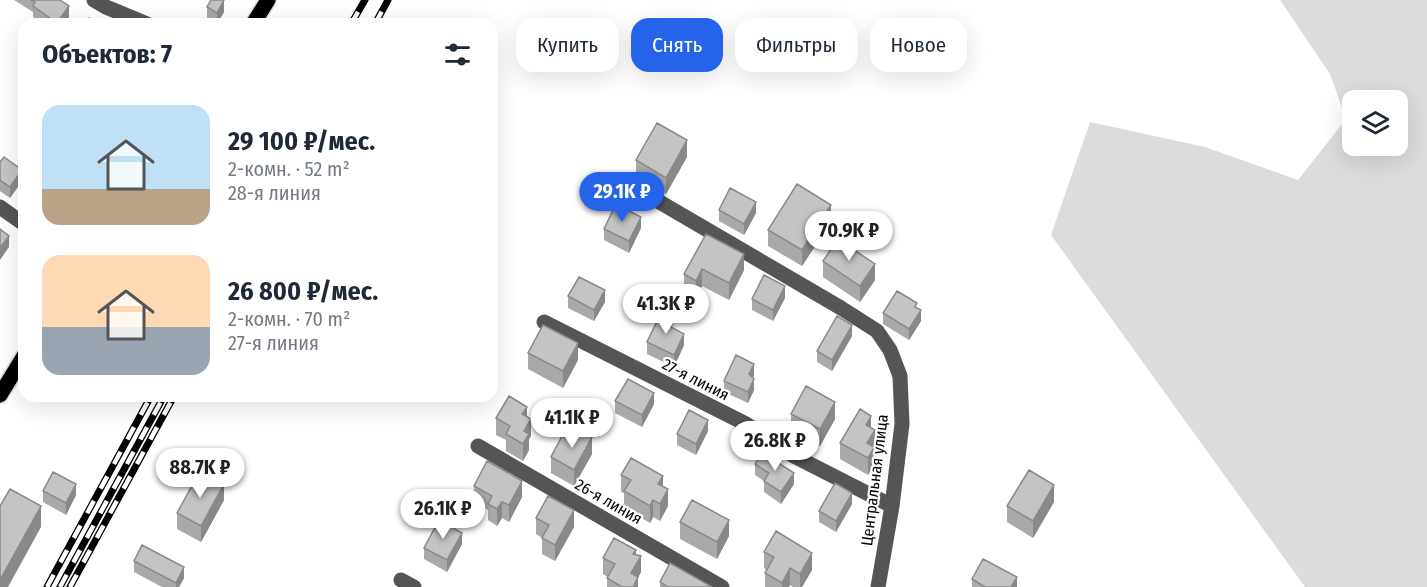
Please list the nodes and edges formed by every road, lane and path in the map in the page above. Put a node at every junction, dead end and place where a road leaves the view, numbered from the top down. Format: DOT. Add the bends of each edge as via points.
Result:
graph roads {
  1 [pos="94,0"];
  2 [pos="268,0"];
  3 [pos="133,18"];
  4 [pos="256,18"];
  5 [pos="627,183"];
  6 [pos="0,207"];
  7 [pos="18,220"];
  8 [pos="544,322"];
  9 [pos="18,366"];
  10 [pos="0,395"];
  11 [pos="478,446"];
  12 [pos="892,506"];
  13 [pos="722,587"];
  14 [pos="878,587"];
  1 -- 3 [label="street"];
  2 -- 4 [label="main road"];
  5 -- 12 [label="street, Центральная улица" via="877,332 890,350 900,376 902,424"];
  6 -- 7 [label="street"];
  8 -- 12 [label="street, 27-я линия" via="746,424 794,456"];
  9 -- 10 [label="main road"];
  11 -- 13 [label="street, 26-я линия"];
  12 -- 14 [label="street, Центральная улица"];
}
